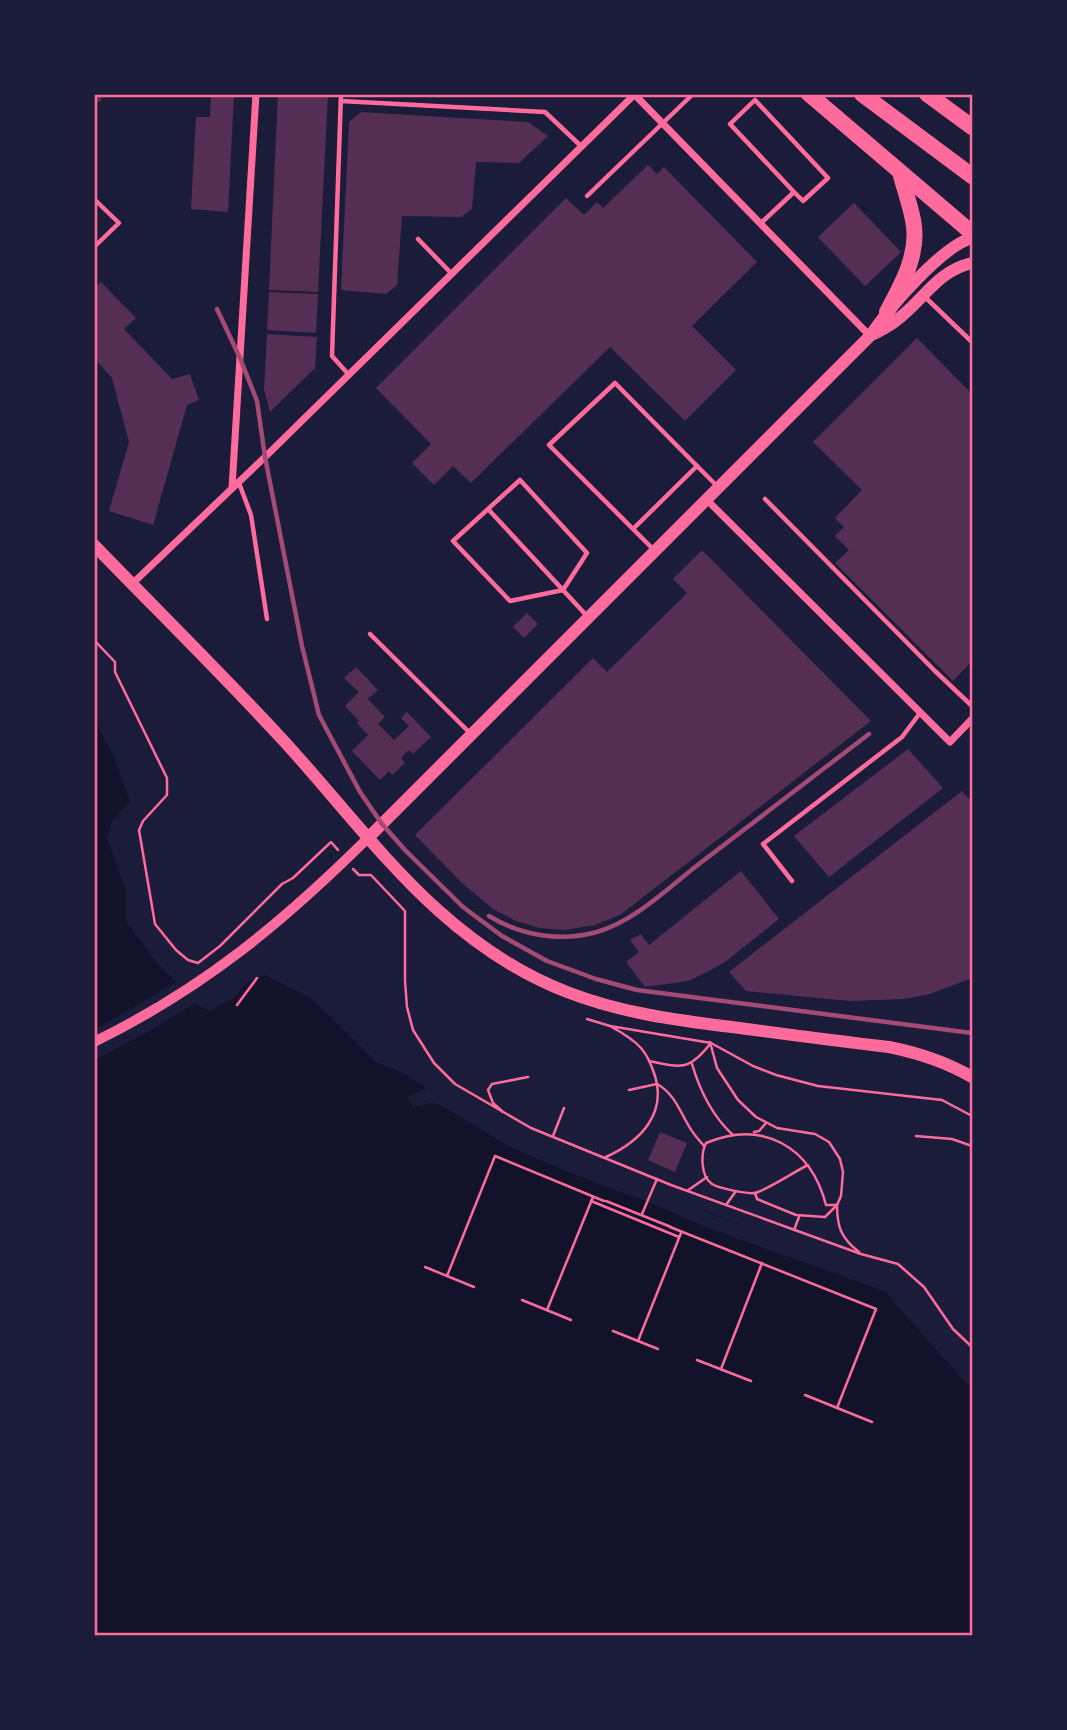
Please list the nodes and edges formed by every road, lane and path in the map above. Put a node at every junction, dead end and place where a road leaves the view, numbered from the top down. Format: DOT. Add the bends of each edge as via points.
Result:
graph roads {
  1 [pos="256,94"];
  2 [pos="341,94"];
  3 [pos="693,94"];
  4 [pos="809,94"];
  5 [pos="862,94"];
  6 [pos="927,94"];
  7 [pos="635,95"];
  8 [pos="341,101"];
  9 [pos="663,124"];
  10 [pos="972,127"];
  11 [pos="582,147"];
  12 [pos="900,172"];
  13 [pos="972,176"];
  14 [pos="794,192"];
  15 [pos="587,196"];
  16 [pos="94,199"];
  17 [pos="760,224"];
  18 [pos="972,233"];
  19 [pos="972,238"];
  20 [pos="418,239"];
  21 [pos="94,247"];
  22 [pos="972,263"];
  23 [pos="452,274"];
  24 [pos="922,295"];
  25 [pos="887,312"];
  26 [pos="870,336"];
  27 [pos="972,342"];
  28 [pos="349,375"];
  29 [pos="697,466"];
  30 [pos="239,482"];
  31 [pos="718,487"];
  32 [pos="232,489"];
  33 [pos="706,499"];
  34 [pos="765,499"];
  35 [pos="488,509"];
  36 [pos="633,529"];
  37 [pos="94,545"];
  38 [pos="654,551"];
  39 [pos="132,584"];
  40 [pos="563,590"];
  41 [pos="589,617"];
  42 [pos="267,619"];
  43 [pos="370,634"];
  44 [pos="94,640"];
  45 [pos="972,705"];
  46 [pos="920,712"];
  47 [pos="972,719"];
  48 [pos="471,735"];
  49 [pos="368,838"];
  50 [pos="331,842"];
  51 [pos="371,875"];
  52 [pos="792,881"];
  53 [pos="257,978"];
  54 [pos="237,1005"];
  55 [pos="587,1019"];
  56 [pos="707,1024"];
  57 [pos="610,1026"];
  58 [pos="94,1042"];
  59 [pos="710,1043"];
  60 [pos="649,1062"];
  61 [pos="692,1063"];
  62 [pos="528,1077"];
  63 [pos="972,1077"];
  64 [pos="657,1084"];
  65 [pos="629,1090"];
  66 [pos="564,1108"];
  67 [pos="507,1116"];
  68 [pos="972,1116"];
  69 [pos="766,1123"];
  70 [pos="750,1133"];
  71 [pos="733,1135"];
  72 [pos="553,1136"];
  73 [pos="916,1136"];
  74 [pos="704,1146"];
  75 [pos="972,1146"];
  76 [pos="606,1157"];
  77 [pos="808,1165"];
  78 [pos="707,1177"];
  79 [pos="656,1178"];
  80 [pos="687,1191"];
  81 [pos="736,1191"];
  82 [pos="755,1194"];
  83 [pos="592,1199"];
  84 [pos="599,1199"];
  85 [pos="604,1201"];
  86 [pos="726,1205"];
  87 [pos="837,1205"];
  88 [pos="642,1216"];
  89 [pos="799,1216"];
  90 [pos="794,1230"];
  91 [pos="681,1232"];
  92 [pos="679,1237"];
  93 [pos="861,1254"];
  94 [pos="762,1263"];
  95 [pos="425,1267"];
  96 [pos="447,1276"];
  97 [pos="474,1287"];
  98 [pos="522,1300"];
  99 [pos="547,1310"];
  100 [pos="571,1320"];
  101 [pos="613,1331"];
  102 [pos="638,1341"];
  103 [pos="972,1347"];
  104 [pos="658,1349"];
  105 [pos="697,1360"];
  106 [pos="721,1369"];
  107 [pos="751,1381"];
  108 [pos="805,1395"];
  109 [pos="837,1408"];
  110 [pos="872,1422"];
  1 -- 32 [label="street"];
  2 -- 8 [label="lane"];
  3 -- 9 [label="lane"];
  4 -- 12 [label="highway"];
  5 -- 13 [label="highway"];
  6 -- 10 [label="highway"];
  7 -- 9 [label="street"];
  7 -- 11 [label="street"];
  8 -- 11 [label="lane" via="545,112"];
  8 -- 28 [label="lane" via="332,356"];
  9 -- 15 [label="lane"];
  9 -- 17 [label="street"];
  11 -- 23 [label="street"];
  12 -- 18 [label="highway"];
  12 -- 25 [label="highway" via="915,239 903,282"];
  14 -- 14 [label="lane" via="730,124 755,100 828,178 803,201"];
  14 -- 17 [label="lane"];
  16 -- 21 [label="lane" via="119,223"];
  17 -- 26 [label="street"];
  19 -- 25 [label="main road" via="952,247"];
  20 -- 23 [label="lane"];
  22 -- 24 [label="main road" via="941,277"];
  23 -- 28 [label="street"];
  24 -- 26 [label="main road" via="895,322"];
  24 -- 27 [label="lane"];
  25 -- 26 [label="main road"];
  26 -- 31 [label="main road"];
  28 -- 30 [label="street"];
  29 -- 31 [label="lane"];
  29 -- 36 [label="lane"];
  29 -- 36 [label="lane" via="615,383 549,445"];
  30 -- 32 [label="street"];
  30 -- 42 [label="lane" via="251,515"];
  31 -- 33 [label="main road"];
  32 -- 39 [label="street"];
  33 -- 38 [label="main road"];
  33 -- 46 [label="street"];
  34 -- 45 [label="lane"];
  35 -- 40 [label="lane"];
  35 -- 40 [label="lane" via="453,541 510,601"];
  35 -- 40 [label="lane" via="520,480 587,553"];
  36 -- 38 [label="lane"];
  37 -- 39 [label="main road"];
  38 -- 41 [label="main road"];
  39 -- 49 [label="main road" via="279,736"];
  40 -- 41 [label="lane"];
  41 -- 48 [label="main road"];
  43 -- 48 [label="lane"];
  44 -- 50 [label="path" via="115,662 115,672 167,778 167,794 139,830 155,924 176,950 198,964"];
  46 -- 47 [label="street" via="950,742"];
  46 -- 52 [label="lane" via="902,737 764,844"];
  48 -- 49 [label="main road"];
  49 -- 56 [label="main road" via="415,890 487,952 594,1002"];
  49 -- 58 [label="street" via="249,947 150,1013"];
  51 -- 67 [label="path" via="405,911 405,981 413,1030 434,1063 455,1084"];
  53 -- 54 [label="path"];
  55 -- 57 [label="path"];
  56 -- 59 [label="path"];
  56 -- 63 [label="main road" via="889,1047 918,1053"];
  57 -- 59 [label="path"];
  57 -- 60 [label="path" via="641,1048"];
  59 -- 61 [label="path"];
  59 -- 68 [label="path" via="753,1066 818,1087 942,1100"];
  59 -- 69 [label="path" via="726,1084"];
  60 -- 61 [label="path"];
  60 -- 64 [label="path"];
  61 -- 71 [label="path" via="708,1103"];
  62 -- 67 [label="path" via="492,1084 488,1090"];
  64 -- 65 [label="path"];
  64 -- 74 [label="path" via="673,1096"];
  64 -- 76 [label="path" via="658,1106 653,1118 631,1144"];
  66 -- 72 [label="path"];
  67 -- 72 [label="path"];
  69 -- 70 [label="path"];
  69 -- 87 [label="path" via="815,1134 829,1142 843,1172"];
  70 -- 71 [label="path"];
  70 -- 77 [label="path" via="780,1142"];
  71 -- 74 [label="path"];
  72 -- 76 [label="path"];
  73 -- 75 [label="path"];
  74 -- 78 [label="path"];
  76 -- 79 [label="path"];
  77 -- 82 [label="path"];
  77 -- 87 [label="path" via="826,1205"];
  78 -- 80 [label="path"];
  78 -- 81 [label="path" via="712,1184"];
  79 -- 80 [label="path"];
  79 -- 88 [label="path"];
  80 -- 86 [label="path"];
  81 -- 82 [label="path"];
  81 -- 86 [label="path"];
  82 -- 89 [label="path" via="757,1199"];
  83 -- 84 [label="path"];
  83 -- 92 [label="path"];
  83 -- 96 [label="path" via="495,1156"];
  83 -- 99 [label="path"];
  84 -- 85 [label="path"];
  84 -- 88 [label="path"];
  86 -- 90 [label="path"];
  87 -- 89 [label="path" via="825,1217"];
  87 -- 93 [label="path" via="837,1224 843,1237"];
  88 -- 91 [label="path"];
  89 -- 90 [label="path"];
  90 -- 93 [label="path"];
  91 -- 92 [label="path"];
  91 -- 94 [label="path"];
  92 -- 102 [label="path"];
  93 -- 103 [label="path" via="898,1264 924,1287 953,1329"];
  94 -- 106 [label="path"];
  94 -- 109 [label="path" via="876,1309"];
  95 -- 96 [label="path"];
  96 -- 97 [label="path"];
  98 -- 99 [label="path"];
  99 -- 100 [label="path"];
  101 -- 102 [label="path"];
  102 -- 104 [label="path"];
  105 -- 106 [label="path"];
  106 -- 107 [label="path"];
  108 -- 109 [label="path"];
  109 -- 110 [label="path"];
}
